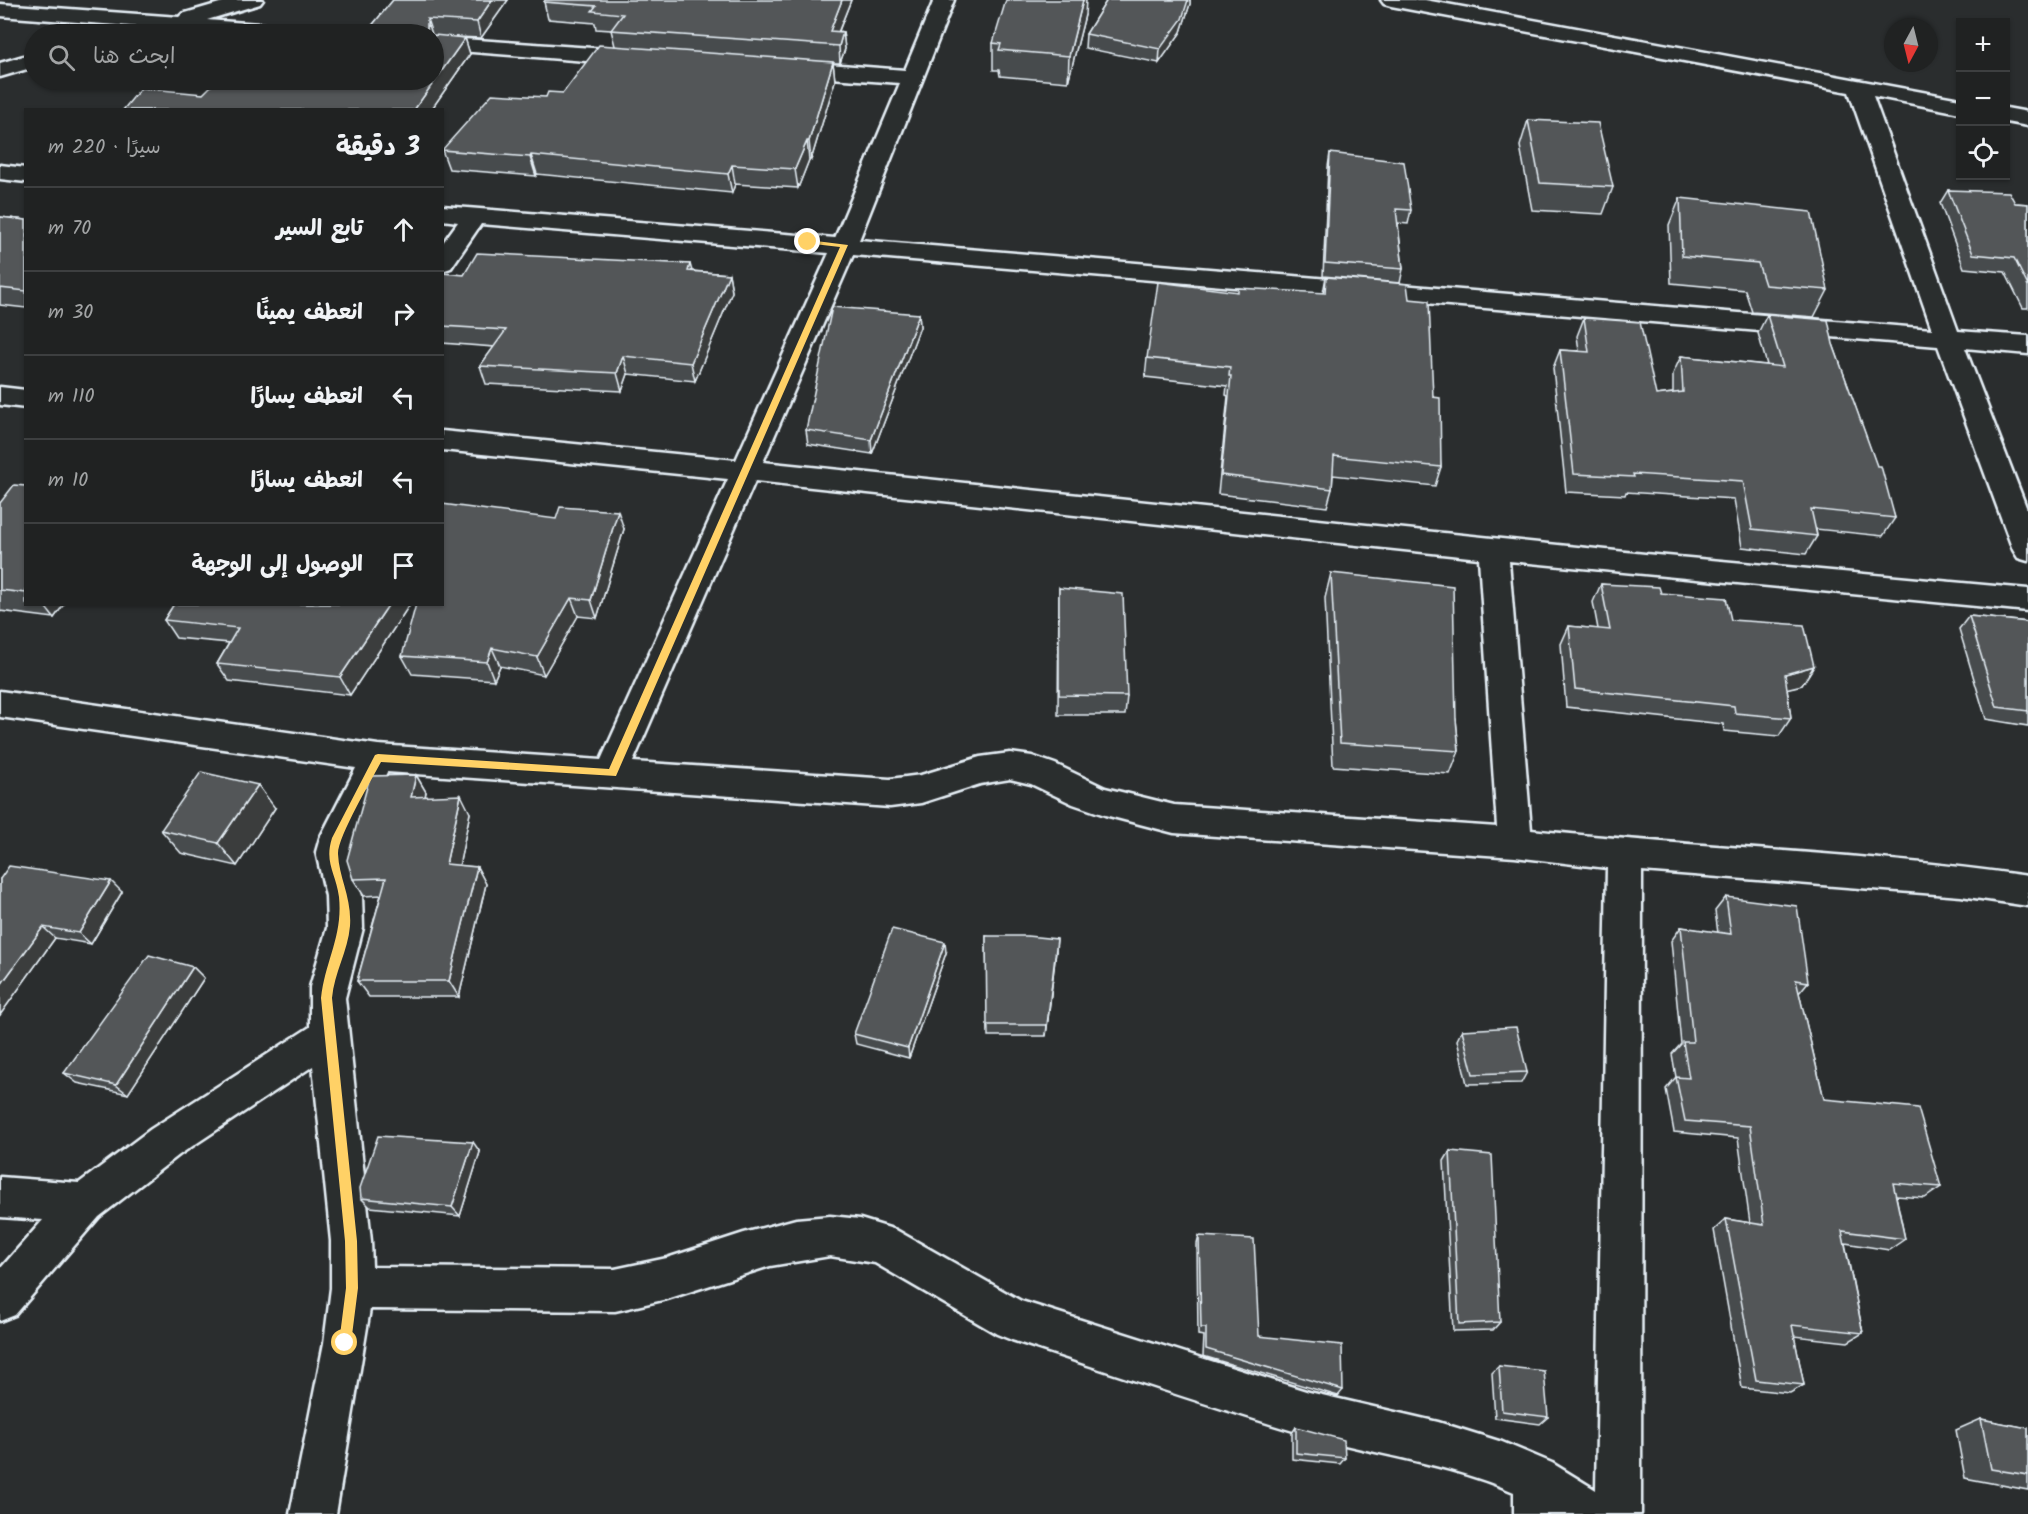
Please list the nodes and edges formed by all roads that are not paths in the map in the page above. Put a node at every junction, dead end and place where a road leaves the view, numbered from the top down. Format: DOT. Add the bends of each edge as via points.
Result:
graph roads {
  1 [pos="253,0"];
  2 [pos="944,0"];
  3 [pos="1391,0"];
  4 [pos="53,7"];
  5 [pos="0,10"];
  6 [pos="166,24"];
  7 [pos="444,44"];
  8 [pos="656,59"];
  9 [pos="24,63"];
  10 [pos="773,67"];
  11 [pos="0,70"];
  12 [pos="913,77"];
  13 [pos="1858,87"];
  14 [pos="1956,105"];
  15 [pos="2010,116"];
  16 [pos="2028,119"];
  17 [pos="0,172"];
  18 [pos="24,175"];
  19 [pos="444,213"];
  20 [pos="475,215"];
  21 [pos="845,245"];
  22 [pos="444,259"];
  23 [pos="1948,338"];
  24 [pos="2028,345"];
  25 [pos="0,396"];
  26 [pos="24,399"];
  27 [pos="444,440"];
  28 [pos="748,470"];
  29 [pos="1493,549"];
  30 [pos="2028,550"];
  31 [pos="2028,600"];
  32 [pos="0,704"];
  33 [pos="378,758"];
  34 [pos="612,773"];
  35 [pos="1515,843"];
  36 [pos="1625,855"];
  37 [pos="2028,891"];
  38 [pos="328,1035"];
  39 [pos="0,1197"];
  40 [pos="85,1203"];
  41 [pos="352,1288"];
  42 [pos="0,1300"];
  43 [pos="1536,1496"];
  44 [pos="313,1514"];
  45 [pos="1594,1514"];
  46 [pos="1618,1514"];
  1 -- 6 [label="street"];
  2 -- 12 [label="street"];
  3 -- 13 [label="street"];
  4 -- 5 [label="street"];
  4 -- 6 [label="street"];
  7 -- 8 [label="street"];
  9 -- 11 [label="street"];
  10 -- 12 [label="street"];
  12 -- 21 [label="street"];
  13 -- 14 [label="street"];
  13 -- 23 [label="street"];
  15 -- 16 [label="street"];
  17 -- 18 [label="street"];
  19 -- 20 [label="street"];
  20 -- 21 [label="street"];
  20 -- 22 [label="street"];
  21 -- 23 [label="street"];
  21 -- 28 [label="street"];
  23 -- 24 [label="street"];
  23 -- 30 [label="street"];
  25 -- 26 [label="street"];
  27 -- 28 [label="street"];
  28 -- 29 [label="street"];
  28 -- 34 [label="street"];
  29 -- 31 [label="street"];
  29 -- 35 [label="street"];
  32 -- 33 [label="street"];
  33 -- 34 [label="street"];
  33 -- 38 [label="street" via="333,852 344,896 345,921 328,987"];
  34 -- 35 [label="street" via="906,793 994,766 1012,766 1027,768 1094,798 1174,819"];
  35 -- 36 [label="street"];
  36 -- 37 [label="street" via="1960,881"];
  36 -- 46 [label="street"];
  38 -- 40 [label="street" via="165,1142"];
  38 -- 41 [label="street" via="351,1241"];
  39 -- 40 [label="street"];
  40 -- 42 [label="street"];
  41 -- 43 [label="street" via="615,1290 643,1287 775,1245 824,1236 860,1239 882,1244 1012,1319 1309,1414 1438,1444 1502,1464"];
  41 -- 44 [label="street"];
  43 -- 45 [label="street"];
}
